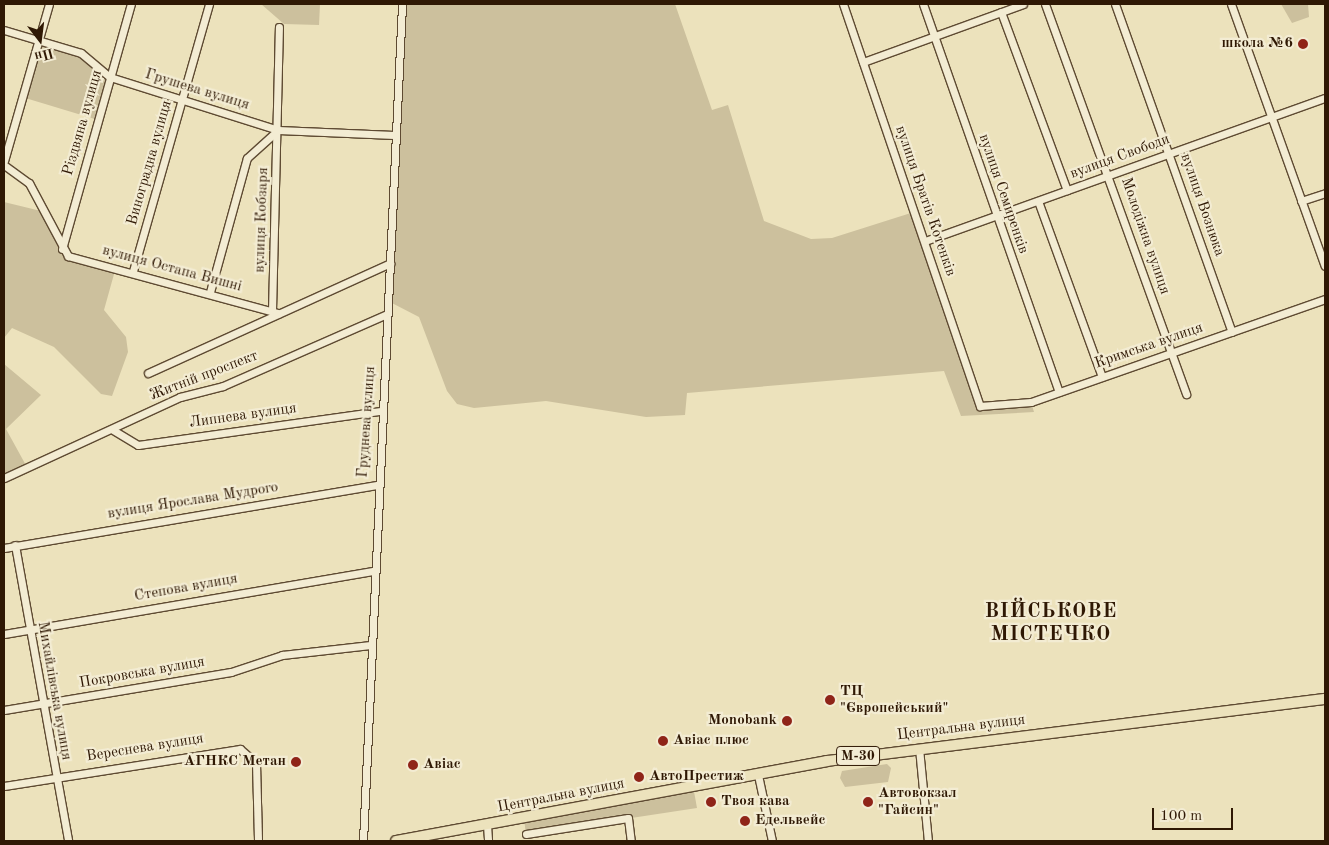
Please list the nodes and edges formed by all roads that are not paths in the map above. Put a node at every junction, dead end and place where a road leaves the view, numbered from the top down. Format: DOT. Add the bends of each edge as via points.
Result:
graph roads {
  1 [pos="49,4"];
  2 [pos="131,4"];
  3 [pos="208,4"];
  4 [pos="402,4"];
  5 [pos="843,4"];
  6 [pos="923,4"];
  7 [pos="1023,4"];
  8 [pos="1045,4"];
  9 [pos="1115,4"];
  10 [pos="1231,4"];
  11 [pos="1000,12"];
  12 [pos="279,27"];
  13 [pos="4,30"];
  14 [pos="934,36"];
  15 [pos="39,40"];
  16 [pos="863,62"];
  17 [pos="110,77"];
  18 [pos="1325,98"];
  19 [pos="182,100"];
  20 [pos="1271,118"];
  21 [pos="278,130"];
  22 [pos="394,135"];
  23 [pos="1169,154"];
  24 [pos="4,161"];
  25 [pos="4,165"];
  26 [pos="1109,175"];
  27 [pos="1068,190"];
  28 [pos="1325,193"];
  29 [pos="1038,201"];
  30 [pos="1301,201"];
  31 [pos="996,216"];
  32 [pos="924,241"];
  33 [pos="62,249"];
  34 [pos="390,263"];
  35 [pos="1325,266"];
  36 [pos="133,271"];
  37 [pos="210,292"];
  38 [pos="1325,299"];
  39 [pos="275,312"];
  40 [pos="387,314"];
  41 [pos="1232,332"];
  42 [pos="1171,353"];
  43 [pos="148,373"];
  44 [pos="1102,377"];
  45 [pos="1059,392"];
  46 [pos="1186,394"];
  47 [pos="980,406"];
  48 [pos="381,411"];
  49 [pos="113,430"];
  50 [pos="4,478"];
  51 [pos="376,485"];
  52 [pos="15,545"];
  53 [pos="4,548"];
  54 [pos="373,571"];
  55 [pos="30,630"];
  56 [pos="4,634"];
  57 [pos="370,645"];
  58 [pos="1325,699"];
  59 [pos="43,704"];
  60 [pos="4,710"];
  61 [pos="919,748"];
  62 [pos="758,775"];
  63 [pos="55,777"];
  64 [pos="4,786"];
  65 [pos="487,825"];
  66 [pos="526,834"];
  67 [pos="68,841"];
  68 [pos="258,841"];
  69 [pos="362,841"];
  70 [pos="396,841"];
  71 [pos="488,841"];
  72 [pos="631,841"];
  73 [pos="772,841"];
  74 [pos="928,841"];
  1 -- 15 [label="street"];
  2 -- 17 [label="street, Різдвяна вулиця"];
  3 -- 19 [label="street, Виноградна вулиця"];
  4 -- 22 [label="street, Груднева вулиця"];
  5 -- 16 [label="street, вулиця Братів Котенків"];
  6 -- 14 [label="street, вулиця Семиренків"];
  7 -- 11 [label="street"];
  8 -- 26 [label="street, Молодіжна вулиця"];
  9 -- 23 [label="street, вулиця Вознюка"];
  10 -- 20 [label="street"];
  11 -- 14 [label="street"];
  11 -- 27 [label="street"];
  12 -- 21 [label="street, вулиця Кобзаря"];
  13 -- 15 [label="street, Грушева вулиця"];
  14 -- 16 [label="street"];
  14 -- 31 [label="street, вулиця Семиренків"];
  15 -- 17 [label="street, Грушева вулиця" via="81,53"];
  15 -- 24 [label="street"];
  16 -- 32 [label="street, вулиця Братів Котенків"];
  17 -- 19 [label="street, Грушева вулиця"];
  17 -- 33 [label="street, Різдвяна вулиця"];
  18 -- 20 [label="street, вулиця Свободи"];
  19 -- 21 [label="street, Грушева вулиця"];
  19 -- 36 [label="street, Виноградна вулиця"];
  20 -- 23 [label="street, вулиця Свободи"];
  20 -- 30 [label="street"];
  21 -- 22 [label="street, Грушева вулиця"];
  21 -- 37 [label="street, вулиця Кобзаря" via="248,158"];
  21 -- 39 [label="street, вулиця Кобзаря"];
  22 -- 34 [label="street, Груднева вулиця"];
  23 -- 26 [label="street, вулиця Свободи"];
  23 -- 41 [label="street, вулиця Вознюка"];
  25 -- 33 [label="street" via="32,187"];
  26 -- 27 [label="street, вулиця Свободи"];
  26 -- 42 [label="street, Молодіжна вулиця"];
  27 -- 29 [label="street, вулиця Свободи"];
  28 -- 30 [label="street"];
  29 -- 31 [label="street, вулиця Свободи"];
  29 -- 44 [label="street"];
  30 -- 35 [label="street"];
  31 -- 32 [label="street, вулиця Свободи"];
  31 -- 45 [label="street, вулиця Семиренків"];
  32 -- 47 [label="street, вулиця Братів Котенків"];
  33 -- 36 [label="street, вулиця Остапа Вишні" via="68,256"];
  34 -- 39 [label="street, Житній проспект"];
  34 -- 40 [label="street, Груднева вулиця"];
  36 -- 37 [label="street, вулиця Остапа Вишні"];
  37 -- 39 [label="street, вулиця Остапа Вишні"];
  38 -- 41 [label="street, Кримська вулиця"];
  39 -- 43 [label="street, Житній проспект"];
  40 -- 48 [label="street, Груднева вулиця"];
  40 -- 49 [label="street, Житній проспект" via="223,386 180,397"];
  41 -- 42 [label="street, Кримська вулиця"];
  42 -- 44 [label="street, Кримська вулиця"];
  42 -- 46 [label="street, Молодіжна вулиця"];
  44 -- 45 [label="street, Кримська вулиця"];
  45 -- 47 [label="street, Кримська вулиця" via="1031,402"];
  48 -- 49 [label="street, Липнева вулиця" via="138,445"];
  48 -- 51 [label="street, Груднева вулиця"];
  49 -- 50 [label="street, Житній проспект"];
  51 -- 52 [label="street, вулиця Ярослава Мудрого"];
  51 -- 54 [label="street, Груднева вулиця"];
  52 -- 53 [label="street, вулиця Ярослава Мудрого"];
  52 -- 55 [label="street, Михайлівська вулиця"];
  54 -- 55 [label="street, Степова вулиця"];
  54 -- 57 [label="street, Груднева вулиця"];
  55 -- 56 [label="street, Степова вулиця"];
  55 -- 59 [label="street, Михайлівська вулиця"];
  57 -- 59 [label="street, Покровська вулиця" via="282,655 231,672"];
  57 -- 69 [label="street, Груднева вулиця"];
  58 -- 61 [label="highway, Центральна вулиця / М-30"];
  59 -- 60 [label="street, Покровська вулиця"];
  59 -- 63 [label="street, Михайлівська вулиця"];
  61 -- 62 [label="highway, Центральна вулиця / М-30"];
  61 -- 74 [label="street"];
  62 -- 65 [label="highway, Центральна вулиця / М-30"];
  62 -- 73 [label="street"];
  63 -- 64 [label="street, Вереснева вулиця"];
  63 -- 67 [label="street, Михайлівська вулиця"];
  63 -- 68 [label="street, Вереснева вулиця" via="232,748 248,752 256,763"];
  65 -- 70 [label="highway, Центральна вулиця / М-30"];
  65 -- 71 [label="street"];
  66 -- 72 [label="street" via="628,818"];
}
